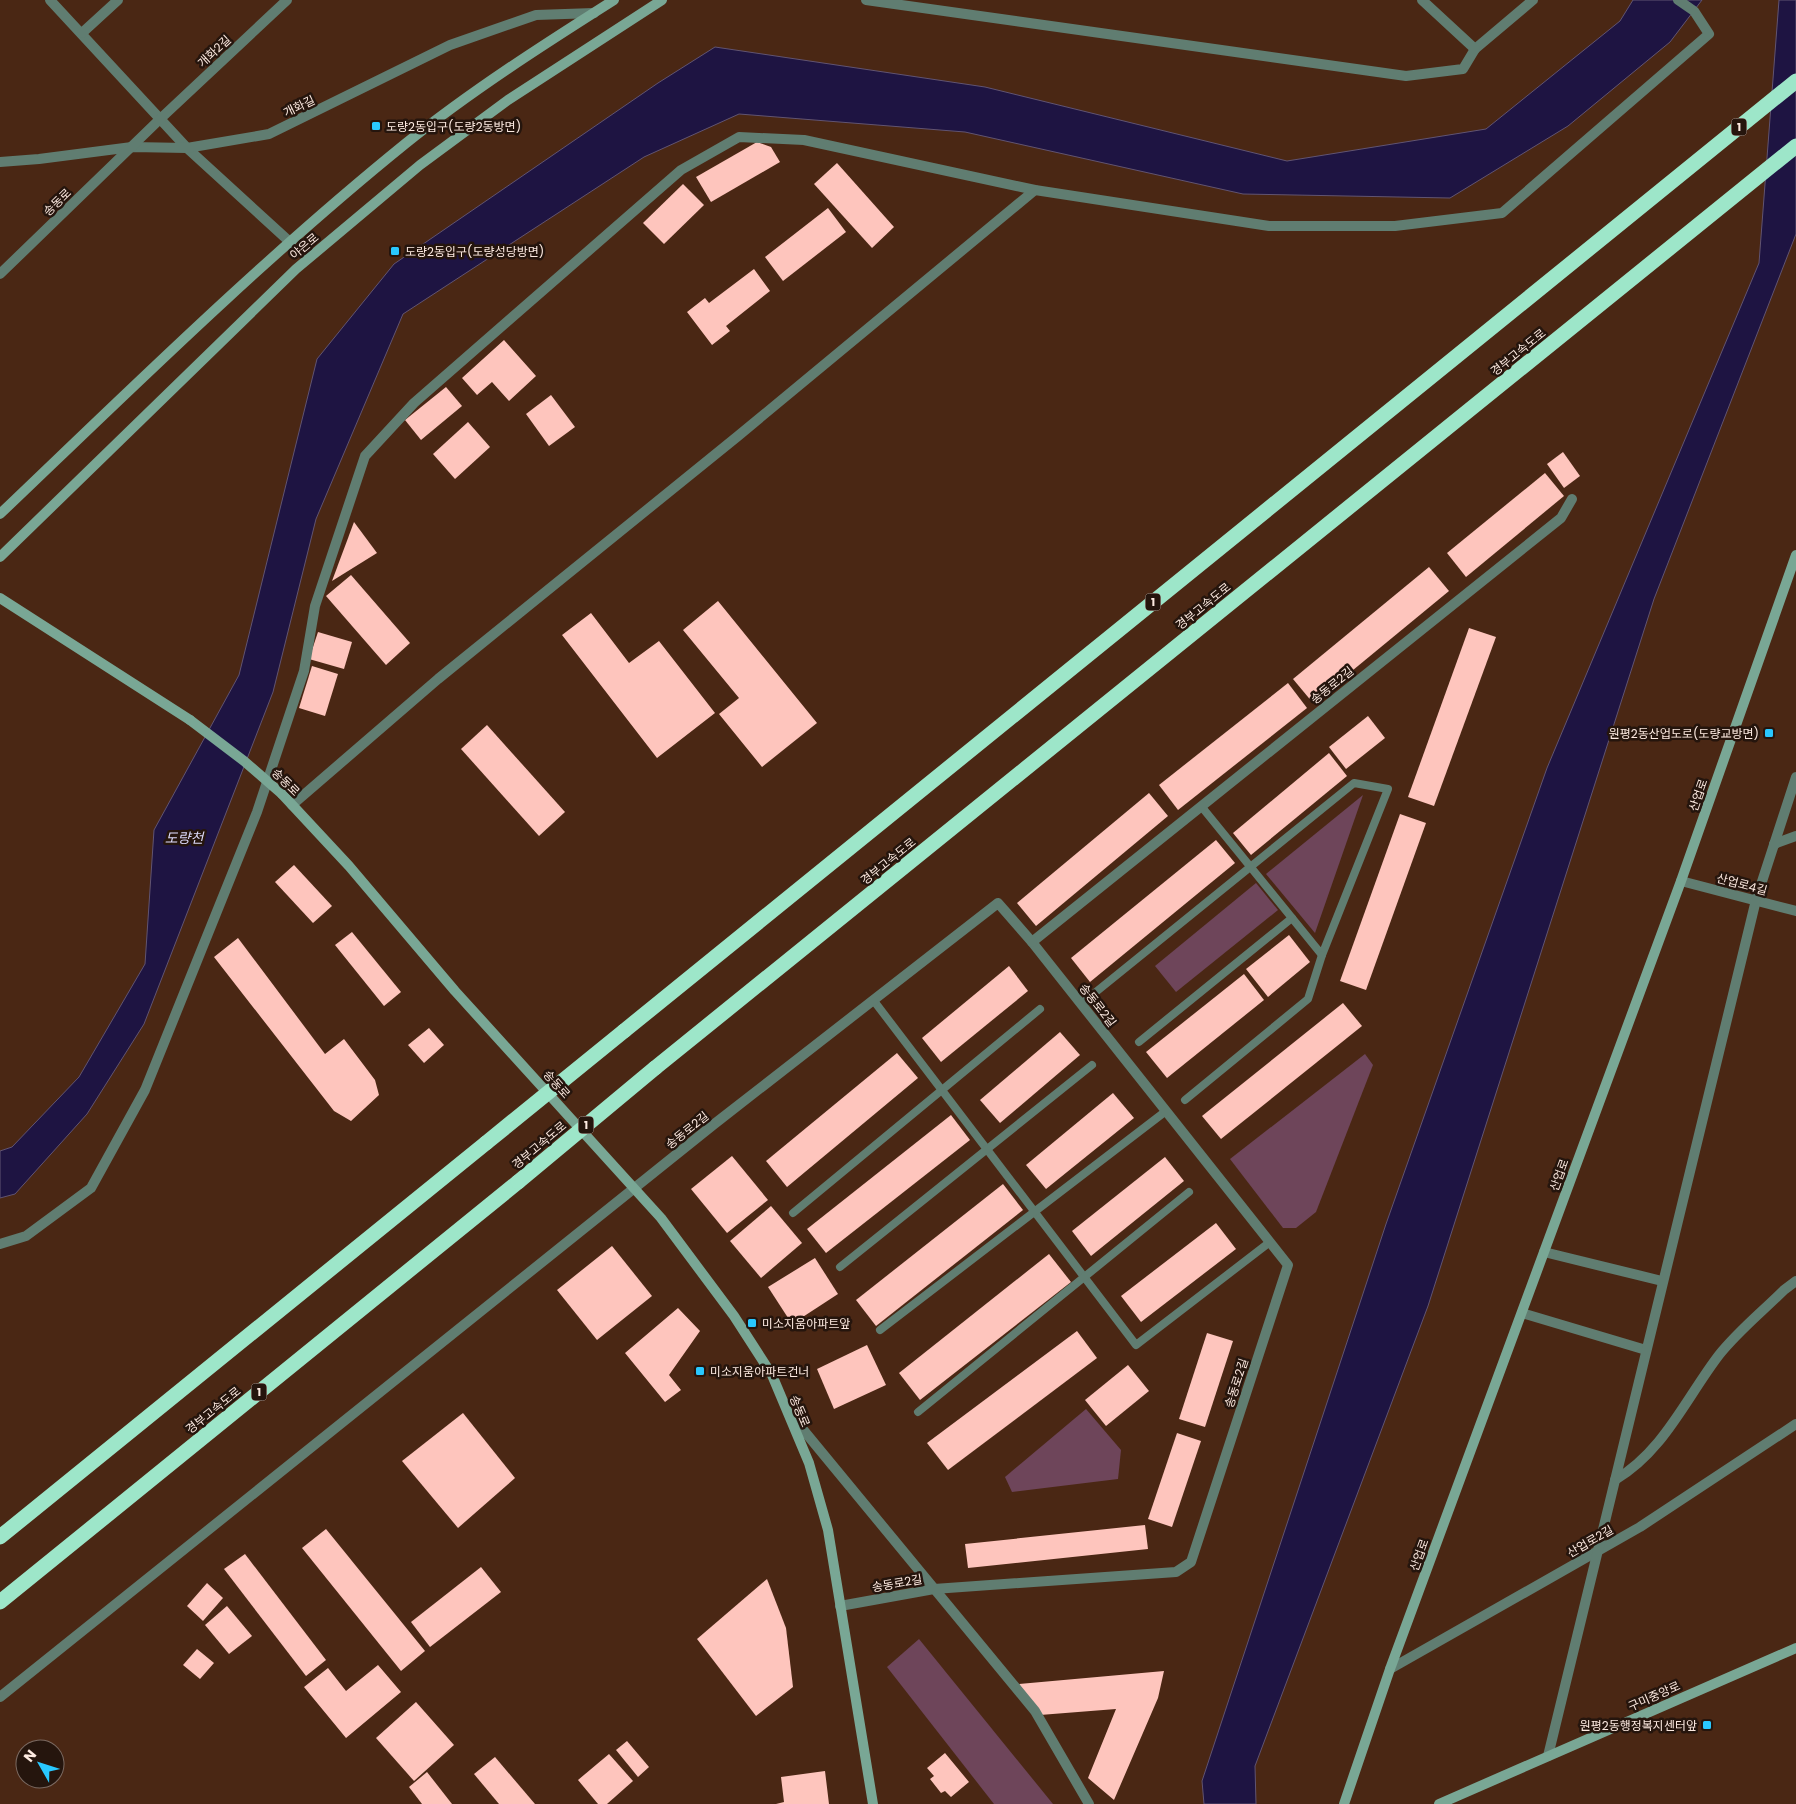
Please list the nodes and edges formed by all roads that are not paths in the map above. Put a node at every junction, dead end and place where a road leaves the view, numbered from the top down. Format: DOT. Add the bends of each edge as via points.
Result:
graph roads {
  1 [pos="50,0"];
  2 [pos="118,0"];
  3 [pos="287,0"];
  4 [pos="614,0"];
  5 [pos="662,0"];
  6 [pos="866,0"];
  7 [pos="1422,0"];
  8 [pos="1533,0"];
  9 [pos="1678,0"];
  10 [pos="594,13"];
  11 [pos="82,33"];
  12 [pos="1475,49"];
  13 [pos="1796,81"];
  14 [pos="159,120"];
  15 [pos="1796,146"];
  16 [pos="132,147"];
  17 [pos="187,148"];
  18 [pos="0,162"];
  19 [pos="1034,190"];
  20 [pos="291,243"];
  21 [pos="0,274"];
  22 [pos="1572,499"];
  23 [pos="0,514"];
  24 [pos="1796,555"];
  25 [pos="0,557"];
  26 [pos="0,598"];
  27 [pos="1796,777"];
  28 [pos="292,805"];
  29 [pos="1201,806"];
  30 [pos="1796,836"];
  31 [pos="1774,844"];
  32 [pos="1251,868"];
  33 [pos="1681,881"];
  34 [pos="1756,900"];
  35 [pos="1796,911"];
  36 [pos="1292,918"];
  37 [pos="1032,942"];
  38 [pos="1322,955"];
  39 [pos="874,1000"];
  40 [pos="1081,1004"];
  41 [pos="1040,1009"];
  42 [pos="1139,1042"];
  43 [pos="1092,1065"];
  44 [pos="942,1089"];
  45 [pos="1185,1100"];
  46 [pos="1166,1111"];
  47 [pos="986,1148"];
  48 [pos="635,1188"];
  49 [pos="1189,1192"];
  50 [pos="1035,1212"];
  51 [pos="793,1213"];
  52 [pos="1270,1242"];
  53 [pos="0,1244"];
  54 [pos="1544,1252"];
  55 [pos="840,1267"];
  56 [pos="1085,1277"];
  57 [pos="1662,1281"];
  58 [pos="1796,1281"];
  59 [pos="1522,1313"];
  60 [pos="880,1330"];
  61 [pos="1646,1350"];
  62 [pos="786,1410"];
  63 [pos="918,1412"];
  64 [pos="1796,1424"];
  65 [pos="1615,1480"];
  66 [pos="0,1536"];
  67 [pos="1598,1550"];
  68 [pos="934,1589"];
  69 [pos="0,1602"];
  70 [pos="840,1606"];
  71 [pos="1796,1648"];
  72 [pos="1390,1669"];
  73 [pos="0,1697"];
  74 [pos="1548,1756"];
  75 [pos="872,1804"];
  76 [pos="1090,1804"];
  77 [pos="1344,1804"];
  78 [pos="1439,1804"];
  1 -- 11 [label="street"];
  2 -- 11 [label="street"];
  3 -- 14 [label="street, 개화2길"];
  4 -- 10 [label="street, 야은로"];
  5 -- 25 [label="street, 야은로" via="508,100 420,165 296,269"];
  6 -- 12 [label="street" via="1406,76 1463,69"];
  7 -- 12 [label="street"];
  8 -- 12 [label="street"];
  9 -- 19 [label="street" via="1694,11 1709,34 1502,213 1395,226 1269,226"];
  10 -- 17 [label="street, 개화길" via="536,16 450,45 269,134"];
  10 -- 20 [label="street, 야은로" via="486,85 406,144"];
  11 -- 14 [label="street"];
  13 -- 66 [label="highway, 1, bridge"];
  14 -- 16 [label="street, 개화2길"];
  14 -- 17 [label="street"];
  15 -- 69 [label="highway, 경부고속도로 / 1, bridge"];
  16 -- 17 [label="street, 개화길"];
  16 -- 18 [label="street, 개화길"];
  16 -- 21 [label="street, 송동로"];
  17 -- 20 [label="street, 야은로"];
  19 -- 28 [label="street" via="438,679"];
  19 -- 53 [label="street" via="804,140 739,138 681,170 414,403 365,456 315,606 304,671 256,812 145,1090 91,1188 26,1236"];
  20 -- 23 [label="street, 야은로" via="223,302"];
  22 -- 29 [label="street, 송동로2길" via="1561,518"];
  24 -- 33 [label="street, 산업로"];
  26 -- 28 [label="street, 송동로, bridge" via="190,720 244,760"];
  27 -- 31 [label="street"];
  28 -- 48 [label="street, 송동로" via="349,866 454,991"];
  29 -- 32 [label="lane"];
  29 -- 37 [label="street, 송동로2길"];
  30 -- 31 [label="street"];
  31 -- 34 [label="street"];
  32 -- 36 [label="lane"];
  32 -- 38 [label="lane" via="1354,783 1388,789"];
  32 -- 40 [label="lane"];
  33 -- 34 [label="street, 산업로4길"];
  33 -- 54 [label="street, 산업로"];
  34 -- 35 [label="street, 산업로4길"];
  34 -- 57 [label="street"];
  36 -- 38 [label="lane"];
  36 -- 42 [label="lane"];
  37 -- 39 [label="street, 송동로2길" via="998,903"];
  37 -- 40 [label="street, 송동로2길"];
  38 -- 45 [label="lane" via="1308,999"];
  39 -- 44 [label="lane"];
  39 -- 48 [label="street, 송동로2길"];
  40 -- 46 [label="street, 송동로2길"];
  41 -- 44 [label="lane"];
  43 -- 47 [label="lane"];
  44 -- 47 [label="lane"];
  44 -- 51 [label="lane"];
  46 -- 50 [label="lane"];
  46 -- 52 [label="street, 송동로2길"];
  47 -- 50 [label="lane"];
  47 -- 55 [label="lane"];
  48 -- 62 [label="street, 송동로" via="734,1316 772,1376"];
  48 -- 73 [label="street, 송동로2길"];
  49 -- 56 [label="lane"];
  50 -- 56 [label="lane"];
  50 -- 60 [label="lane"];
  52 -- 56 [label="lane" via="1136,1345"];
  52 -- 68 [label="street, 송동로2길" via="1288,1265 1191,1562 1176,1572"];
  54 -- 57 [label="street"];
  54 -- 59 [label="street, 산업로"];
  56 -- 63 [label="lane"];
  57 -- 61 [label="street"];
  58 -- 65 [label="street" via="1720,1354 1677,1419 1635,1468"];
  59 -- 61 [label="street"];
  59 -- 72 [label="street, 산업로"];
  61 -- 65 [label="street"];
  62 -- 68 [label="street"];
  62 -- 70 [label="street, 송동로" via="809,1463 828,1530"];
  64 -- 67 [label="street, 산업로2길" via="1640,1527"];
  65 -- 67 [label="street"];
  67 -- 72 [label="street, 산업로2길"];
  67 -- 74 [label="street"];
  68 -- 70 [label="street, 송동로2길"];
  68 -- 76 [label="street" via="1035,1712"];
  70 -- 75 [label="street, 송동로"];
  71 -- 74 [label="street, 구미중앙로"];
  72 -- 77 [label="street, 산업로"];
  74 -- 78 [label="street, 구미중앙로"];
}
